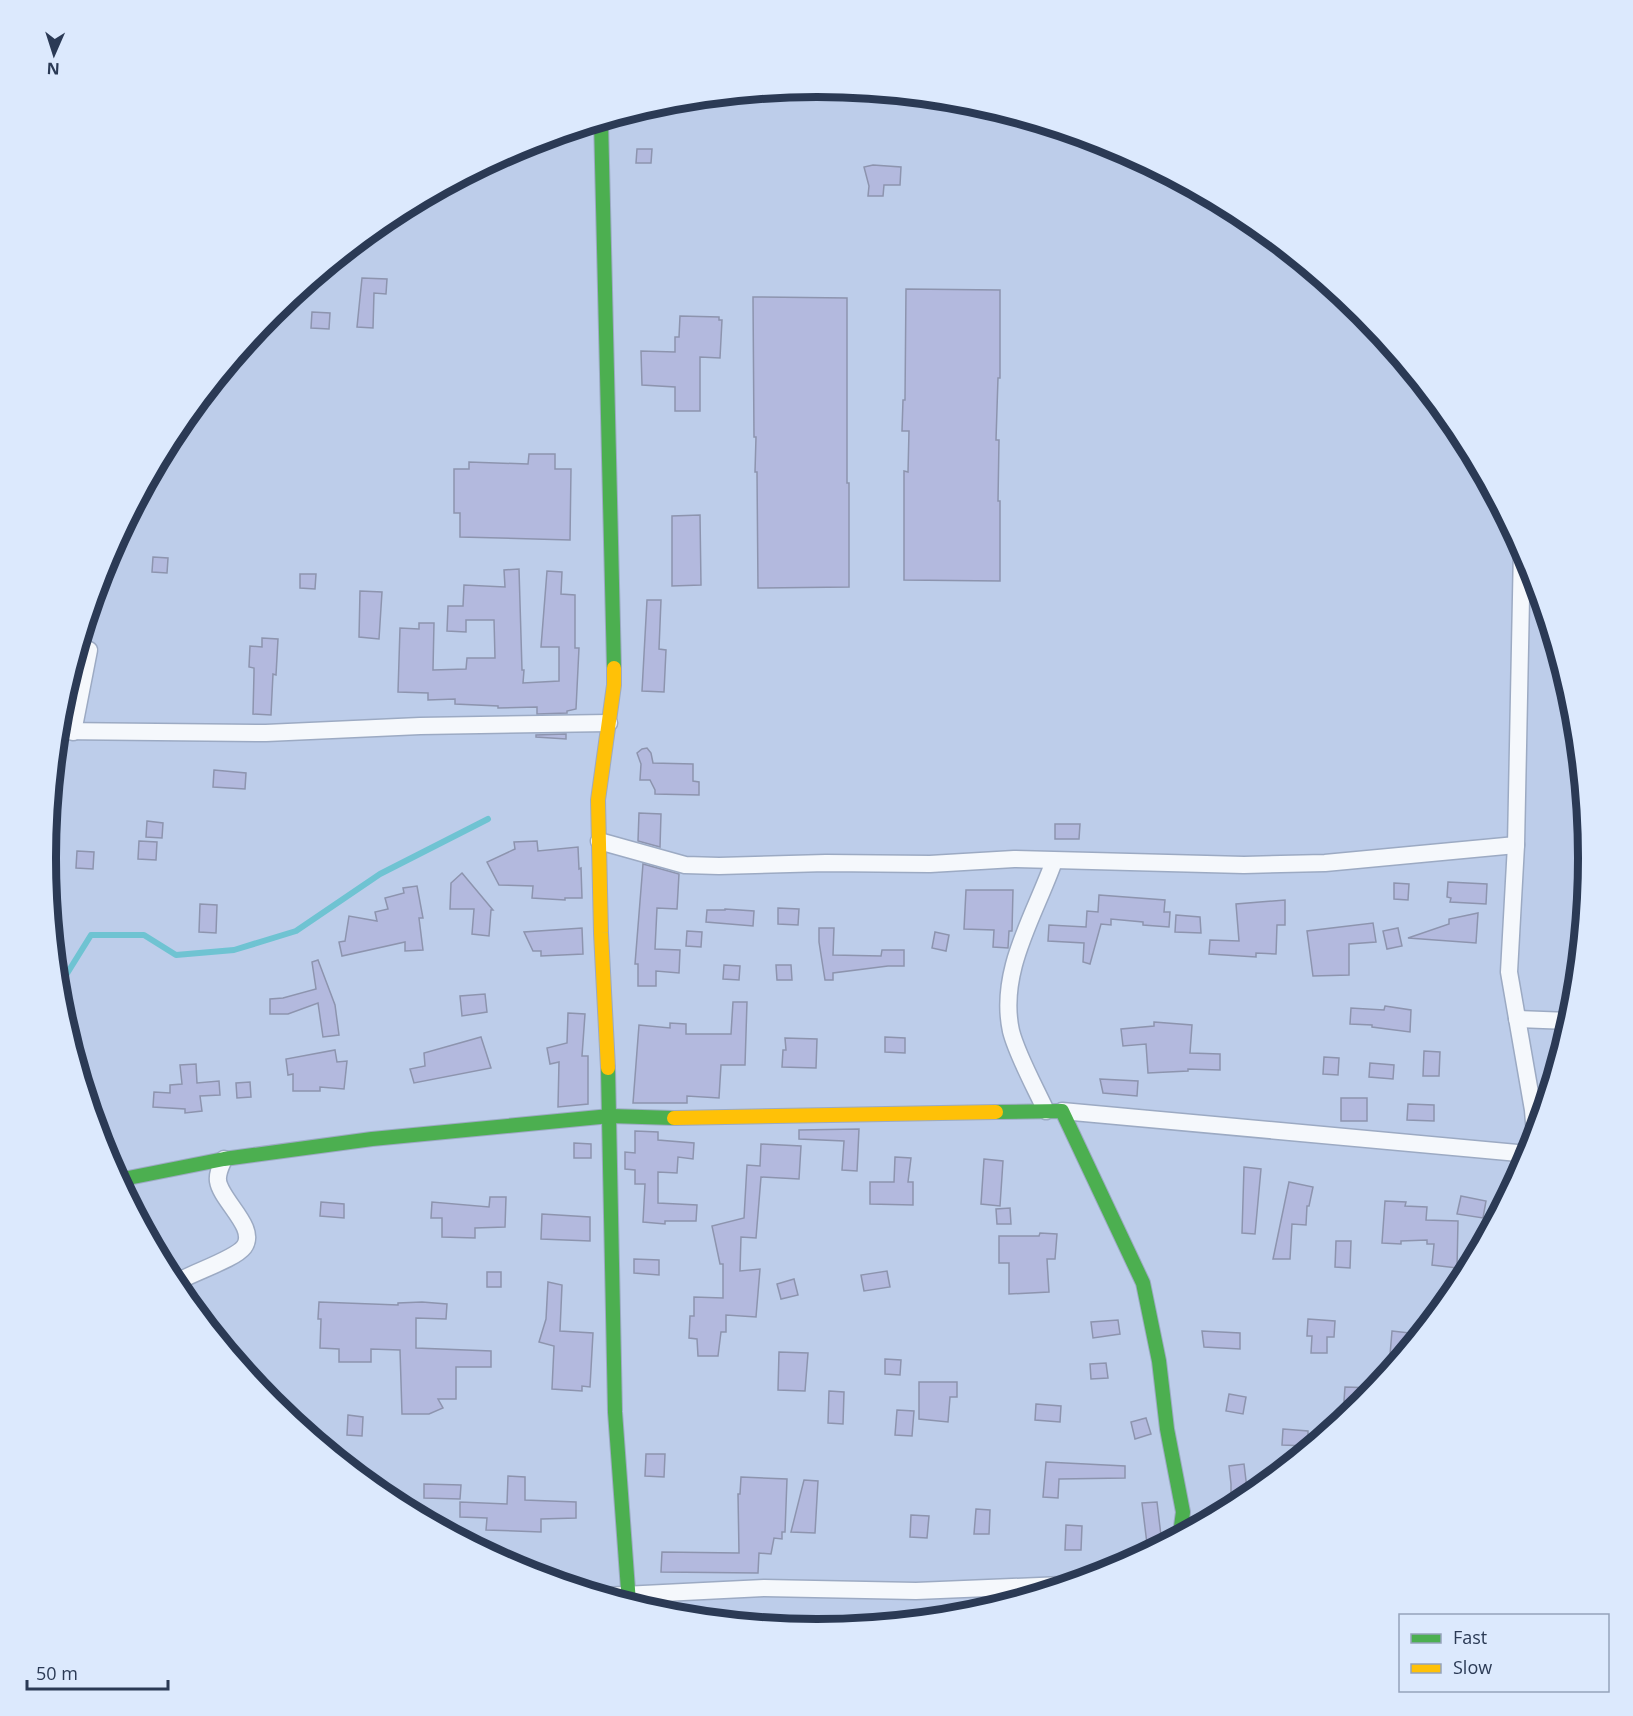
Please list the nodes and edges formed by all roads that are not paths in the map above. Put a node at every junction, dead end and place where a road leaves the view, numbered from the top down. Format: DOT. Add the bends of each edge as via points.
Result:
graph roads {
  1 [pos="601,128"];
  2 [pos="1529,591"];
  3 [pos="85,649"];
  4 [pos="68,719"];
  5 [pos="609,723"];
  6 [pos="67,731"];
  7 [pos="599,841"];
  8 [pos="1516,845"];
  9 [pos="1054,861"];
  10 [pos="1517,1019"];
  11 [pos="1560,1021"];
  12 [pos="1054,1111"];
  13 [pos="1533,1113"];
  14 [pos="610,1116"];
  15 [pos="1518,1153"];
  16 [pos="224,1159"];
  17 [pos="126,1178"];
  18 [pos="183,1279"];
  19 [pos="1181,1526"];
  20 [pos="1033,1587"];
  21 [pos="628,1595"];
  22 [pos="641,1598"];
  1 -- 5 [label="street" via="614,685"];
  2 -- 8 [label="street"];
  3 -- 4 [label="street" via="89,650"];
  5 -- 6 [label="street" via="266,733"];
  5 -- 7 [label="street" via="598,800"];
  7 -- 9 [label="street" via="685,865"];
  7 -- 14 [label="street"];
  8 -- 9 [label="street" via="1325,863"];
  8 -- 10 [label="street" via="1509,972"];
  9 -- 12 [label="street" via="1012,968 1008,1011 1012,1034"];
  10 -- 11 [label="street"];
  10 -- 13 [label="street"];
  12 -- 14 [label="street"];
  12 -- 15 [label="street"];
  12 -- 19 [label="street" via="1143,1283 1183,1512"];
  14 -- 16 [label="street" via="372,1139"];
  14 -- 21 [label="street" via="615,1412"];
  16 -- 17 [label="street"];
  16 -- 18 [label="street" via="218,1170 220,1190 248,1234 243,1247"];
  20 -- 22 [label="street" via="916,1592 764,1588"];
}
